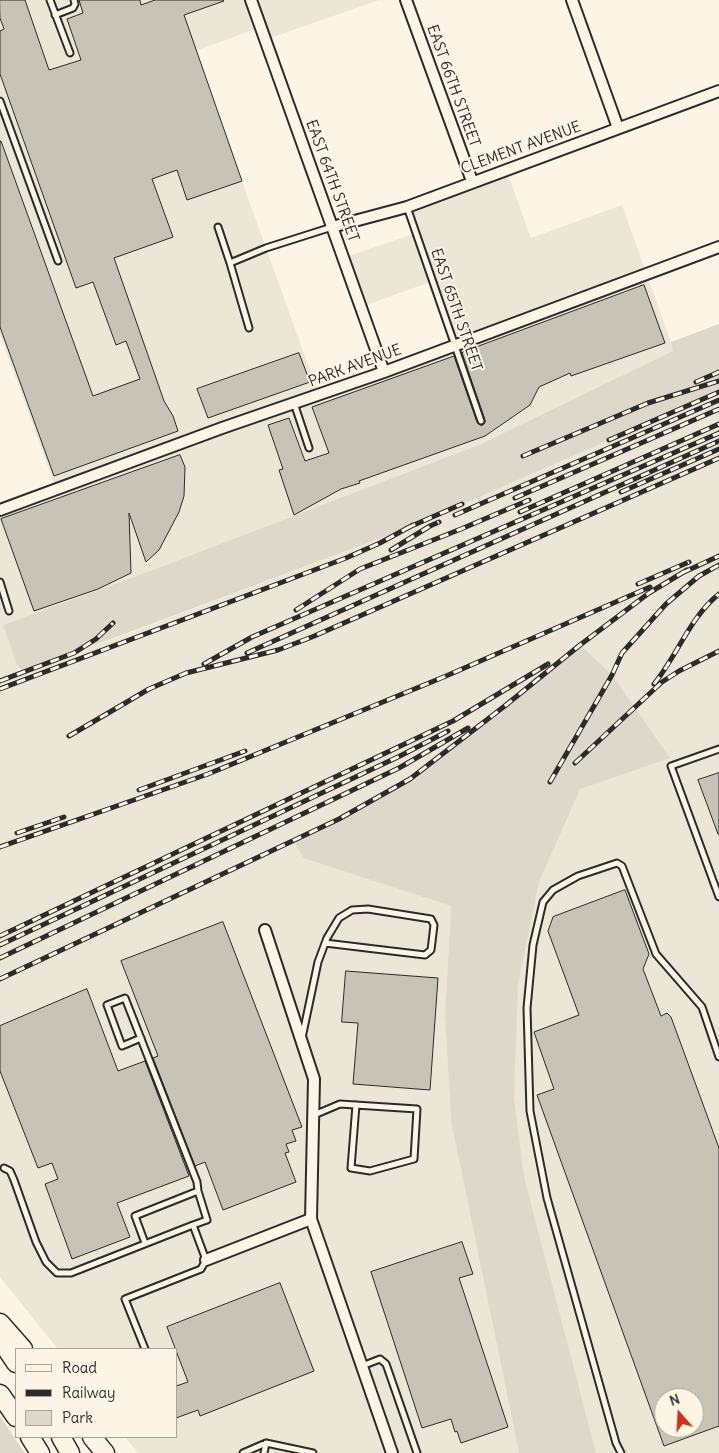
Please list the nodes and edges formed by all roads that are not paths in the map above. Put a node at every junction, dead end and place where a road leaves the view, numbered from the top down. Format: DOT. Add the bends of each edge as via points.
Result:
graph roads {
  1 [pos="50,0"];
  2 [pos="74,0"];
  3 [pos="251,0"];
  4 [pos="406,0"];
  5 [pos="572,0"];
  6 [pos="56,15"];
  7 [pos="70,53"];
  8 [pos="719,91"];
  9 [pos="0,101"];
  10 [pos="618,128"];
  11 [pos="472,182"];
  12 [pos="407,207"];
  13 [pos="218,227"];
  14 [pos="332,227"];
  15 [pos="719,247"];
  16 [pos="58,261"];
  17 [pos="230,262"];
  18 [pos="249,328"];
  19 [pos="456,344"];
  20 [pos="384,372"];
  21 [pos="294,403"];
  22 [pos="481,421"];
  23 [pos="309,448"];
  24 [pos="0,510"];
  25 [pos="0,582"];
  26 [pos="9,611"];
  27 [pos="719,749"];
  28 [pos="719,897"];
  29 [pos="266,930"];
  30 [pos="325,944"];
  31 [pos="141,1038"];
  32 [pos="302,1041"];
  33 [pos="719,1057"];
  34 [pos="356,1105"];
  35 [pos="313,1115"];
  36 [pos="4,1168"];
  37 [pos="198,1191"];
  38 [pos="311,1219"];
  39 [pos="193,1225"];
  40 [pos="146,1243"];
  41 [pos="206,1260"];
  42 [pos="0,1323"];
  43 [pos="0,1339"];
  44 [pos="23,1348"];
  45 [pos="145,1348"];
  46 [pos="15,1361"];
  47 [pos="362,1366"];
  48 [pos="0,1394"];
  49 [pos="15,1416"];
  50 [pos="31,1438"];
  51 [pos="62,1438"];
  52 [pos="93,1438"];
  53 [pos="266,1443"];
  54 [pos="40,1453"];
  55 [pos="70,1453"];
  56 [pos="105,1453"];
  57 [pos="243,1453"];
  58 [pos="264,1453"];
  59 [pos="313,1453"];
  60 [pos="392,1453"];
  61 [pos="418,1453"];
  62 [pos="621,1453"];
  1 -- 6 [label="lane"];
  2 -- 6 [label="lane" via="73,8"];
  3 -- 14 [label="street, EAST 64TH STREET"];
  4 -- 11 [label="street, EAST 66TH STREET"];
  5 -- 10 [label="street"];
  6 -- 7 [label="lane"];
  8 -- 10 [label="street, CLEMENT AVENUE"];
  9 -- 16 [label="lane"];
  10 -- 11 [label="street, CLEMENT AVENUE"];
  11 -- 12 [label="street, CLEMENT AVENUE"];
  12 -- 14 [label="street, CLEMENT AVENUE"];
  12 -- 19 [label="lane, EAST 65TH STREET"];
  13 -- 17 [label="lane"];
  14 -- 17 [label="lane"];
  14 -- 20 [label="street, EAST 64TH STREET"];
  15 -- 19 [label="street, PARK AVENUE"];
  17 -- 18 [label="lane"];
  19 -- 20 [label="street, PARK AVENUE"];
  19 -- 22 [label="lane, EAST 65TH STREET"];
  20 -- 21 [label="street, PARK AVENUE"];
  21 -- 23 [label="lane"];
  21 -- 24 [label="street, PARK AVENUE"];
  25 -- 26 [label="lane"];
  27 -- 28 [label="lane" via="671,766"];
  29 -- 32 [label="street"];
  30 -- 30 [label="lane" via="339,918 352,910 368,909 431,919 434,925 431,950 425,955"];
  30 -- 32 [label="lane" via="318,962"];
  31 -- 31 [label="lane" via="125,998 107,1005 122,1046"];
  31 -- 37 [label="lane"];
  32 -- 35 [label="street" via="314,1079"];
  33 -- 62 [label="lane" via="702,1007 656,954 622,866 617,863 578,876 553,890 543,902 532,954 527,1008 530,1111 547,1198"];
  34 -- 34 [label="lane" via="418,1109 414,1159 370,1170 351,1168"];
  34 -- 35 [label="lane" via="340,1104"];
  35 -- 38 [label="street"];
  36 -- 40 [label="lane" via="10,1171 46,1262 57,1273 71,1273"];
  37 -- 39 [label="lane" via="207,1220"];
  37 -- 40 [label="lane" via="135,1216"];
  38 -- 41 [label="street"];
  38 -- 47 [label="street"];
  39 -- 40 [label="lane"];
  39 -- 41 [label="lane"];
  41 -- 45 [label="lane" via="201,1269 125,1299"];
  42 -- 44 [label="highway"];
  43 -- 46 [label="highway"];
  47 -- 60 [label="street"];
  47 -- 61 [label="lane" via="380,1359 386,1364"];
  48 -- 49 [label="highway"];
  50 -- 54 [label="highway"];
  51 -- 55 [label="highway"];
  52 -- 56 [label="highway"];
  53 -- 57 [label="lane"];
  53 -- 58 [label="lane"];
  53 -- 59 [label="lane"];
}
